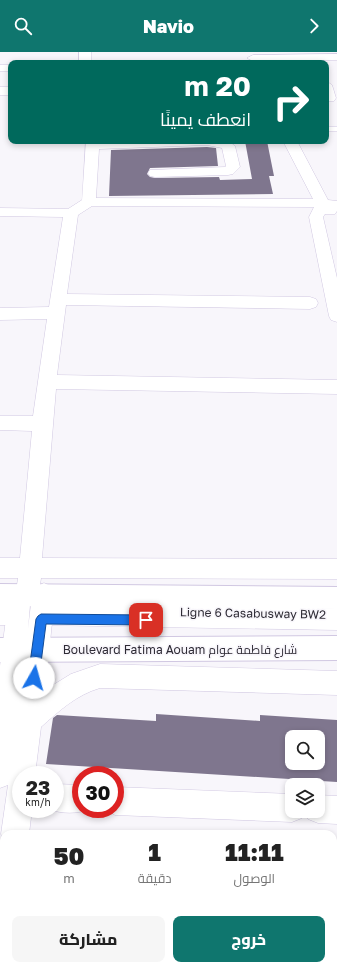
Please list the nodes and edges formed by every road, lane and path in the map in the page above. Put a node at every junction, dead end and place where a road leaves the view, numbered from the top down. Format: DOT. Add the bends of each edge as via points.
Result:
graph roads {
  1 [pos="337,57"];
  2 [pos="252,58"];
  3 [pos="318,60"];
  4 [pos="93,144"];
  5 [pos="224,144"];
  6 [pos="292,144"];
  7 [pos="154,173"];
  8 [pos="89,202"];
  9 [pos="330,205"];
  10 [pos="0,212"];
  11 [pos="71,213"];
  12 [pos="337,218"];
  13 [pos="310,303"];
  14 [pos="57,306"];
  15 [pos="0,314"];
  16 [pos="337,316"];
  17 [pos="48,382"];
  18 [pos="337,387"];
  19 [pos="0,423"];
  20 [pos="42,424"];
  21 [pos="0,568"];
  22 [pos="30,568"];
  23 [pos="337,569"];
  24 [pos="337,598"];
  25 [pos="21,607"];
  26 [pos="337,615"];
  27 [pos="337,624"];
  28 [pos="337,648"];
  29 [pos="17,650"];
  30 [pos="337,683"];
  31 [pos="12,716"];
  32 [pos="18,766"];
  33 [pos="0,775"];
  34 [pos="124,801"];
  35 [pos="285,808"];
  36 [pos="325,809"];
  37 [pos="337,810"];
  38 [pos="17,818"];
  39 [pos="16,830"];
  1 -- 3 [label="street"];
  2 -- 3 [label="street"];
  4 -- 8 [label="street"];
  5 -- 7 [label="street" via="228,146 233,162 233,167 228,171"];
  6 -- 9 [label="street"];
  8 -- 9 [label="street" via="303,202"];
  8 -- 11 [label="street"];
  9 -- 12 [label="street"];
  9 -- 16 [label="street" via="316,217"];
  10 -- 11 [label="street"];
  11 -- 14 [label="street"];
  13 -- 14 [label="street"];
  14 -- 15 [label="street"];
  14 -- 17 [label="street"];
  17 -- 18 [label="street"];
  17 -- 20 [label="street"];
  19 -- 20 [label="street"];
  20 -- 22 [label="street"];
  21 -- 22 [label="street"];
  22 -- 23 [label="street"];
  22 -- 25 [label="street"];
  24 -- 25 [label="main road"];
  25 -- 26 [label="lane, Ligne 6 Casabusway BW2"];
  25 -- 27 [label="lane, Ligne 6 Casabusway BW2"];
  25 -- 29 [label="street"];
  28 -- 29 [label="main road, Boulevard Fatima Aouam شارع فاطمة عوام"];
  29 -- 31 [label="street"];
  30 -- 31 [label="street" via="100,676 88,679"];
  31 -- 32 [label="street"];
  31 -- 33 [label="street"];
  34 -- 35 [label="street"];
  36 -- 37 [label="street"];
  38 -- 39 [label="street"];
}
